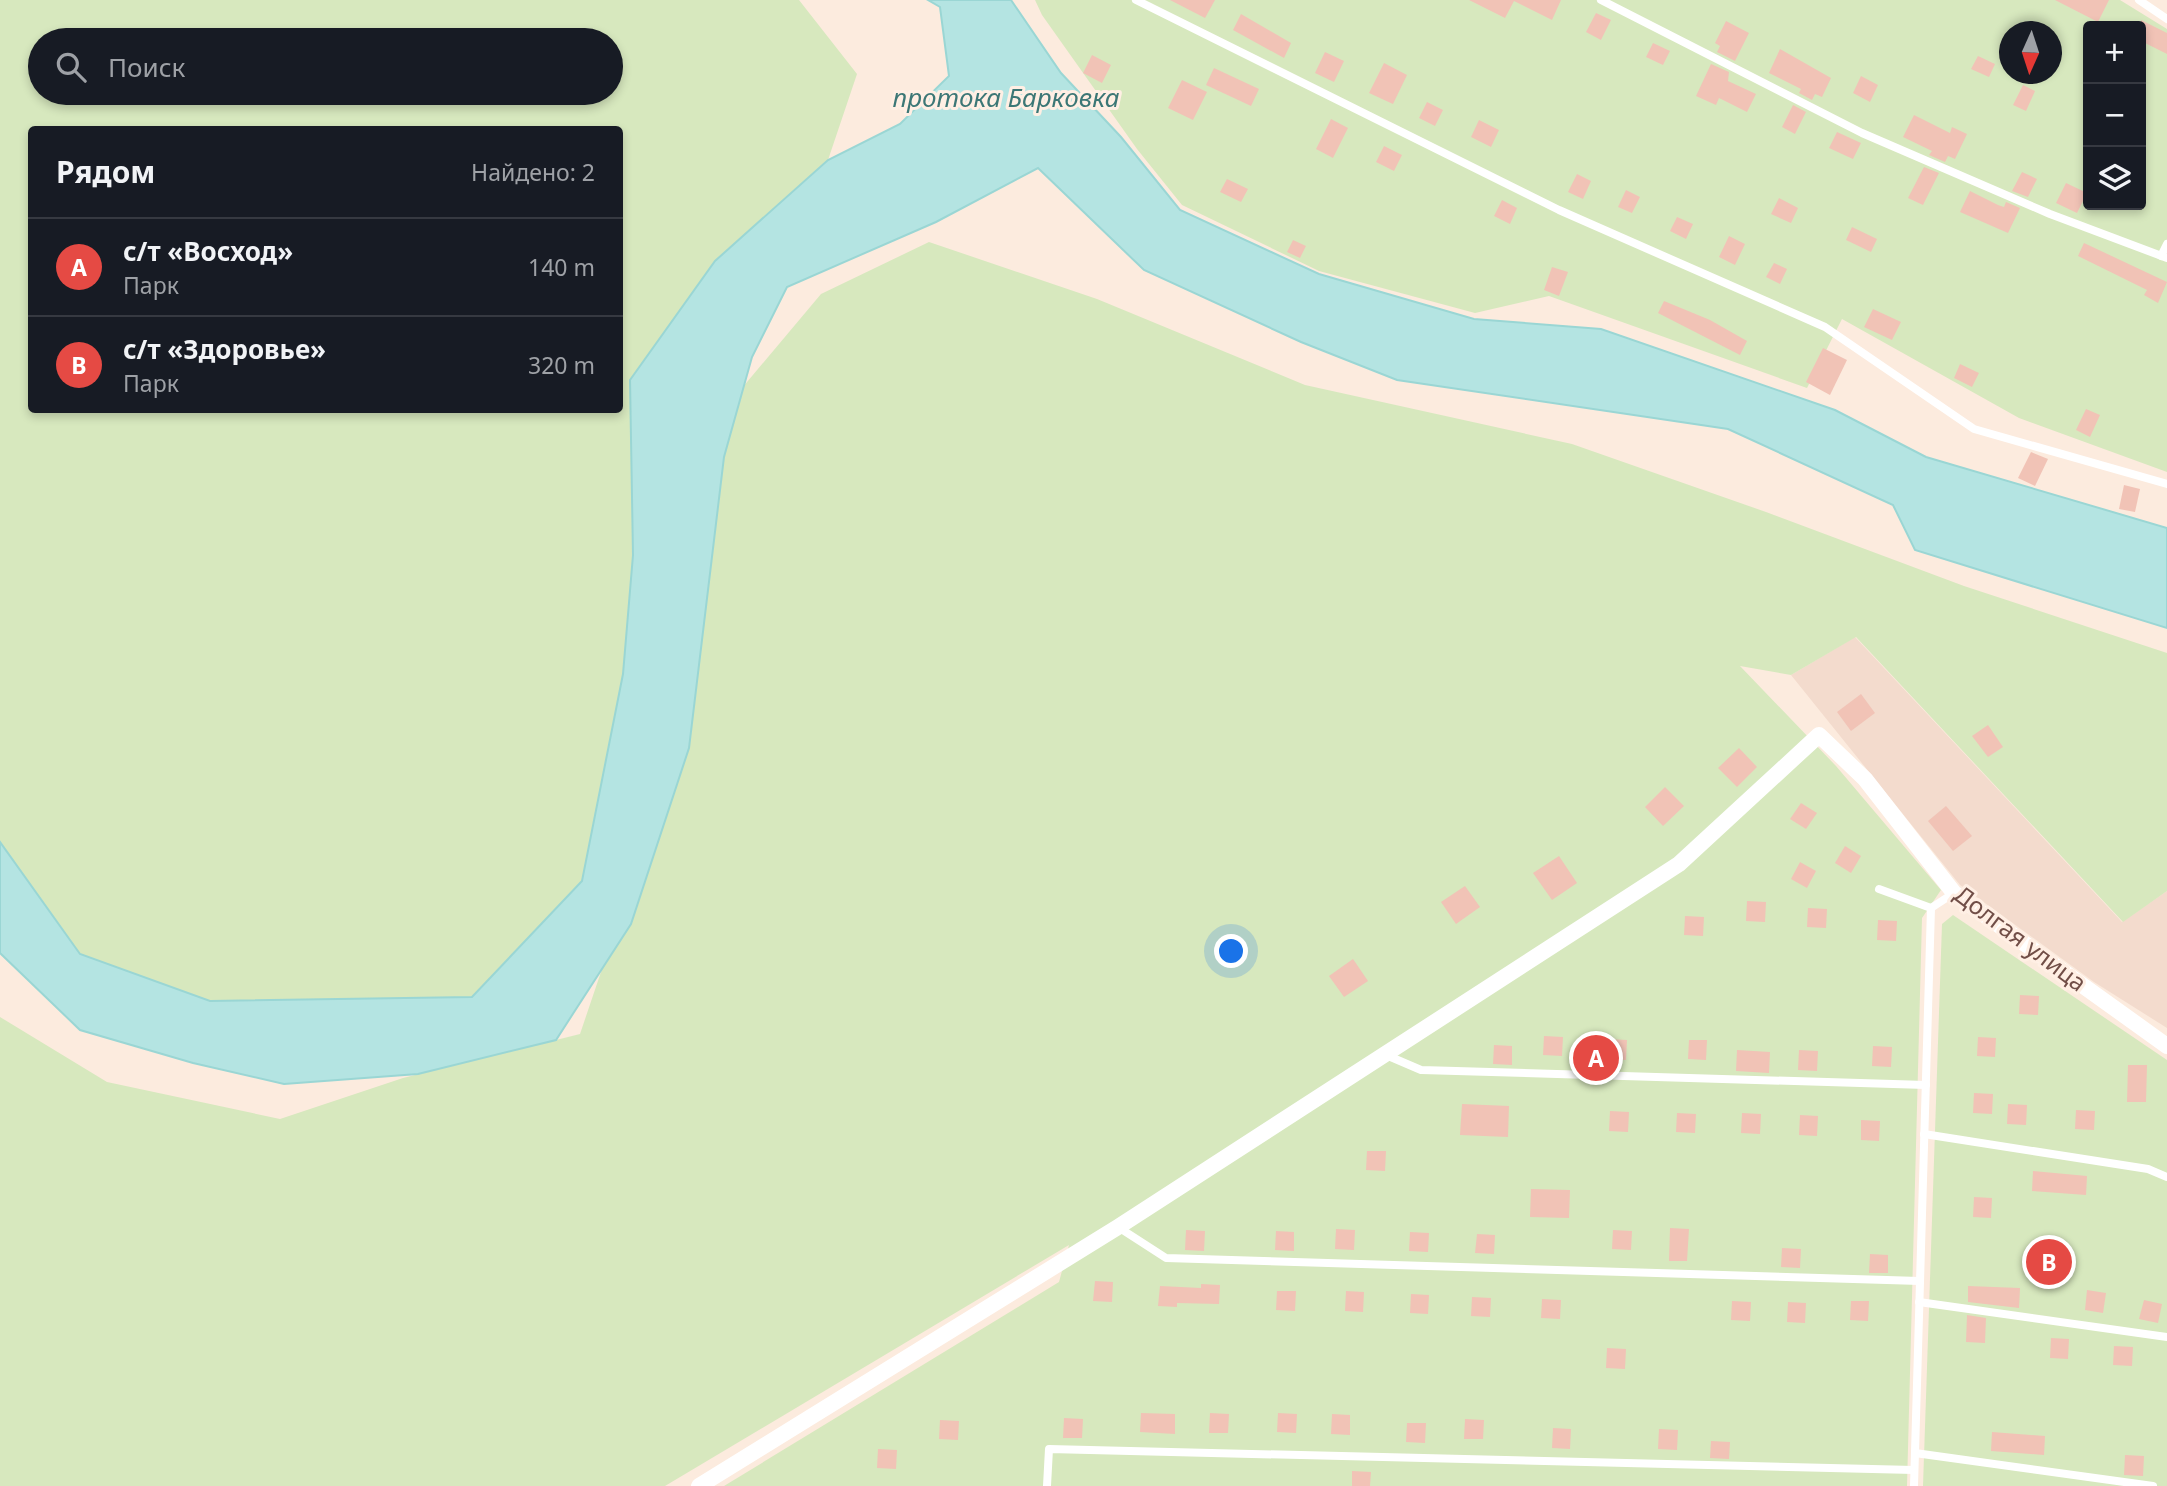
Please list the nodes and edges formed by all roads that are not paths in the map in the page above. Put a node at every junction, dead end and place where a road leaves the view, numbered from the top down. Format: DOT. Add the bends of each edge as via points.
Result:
graph roads {
  1 [pos="1136,0"];
  2 [pos="1601,0"];
  3 [pos="2139,0"];
  4 [pos="2167,19"];
  5 [pos="2167,244"];
  6 [pos="2164,257"];
  7 [pos="2167,484"];
  8 [pos="1879,889"];
  9 [pos="1954,893"];
  10 [pos="1931,908"];
  11 [pos="2167,1046"];
  12 [pos="1385,1054"];
  13 [pos="1926,1085"];
  14 [pos="1924,1133"];
  15 [pos="2167,1177"];
  16 [pos="1118,1227"];
  17 [pos="1920,1281"];
  18 [pos="1919,1302"];
  19 [pos="2167,1337"];
  20 [pos="1915,1453"];
  21 [pos="1914,1470"];
  22 [pos="699,1486"];
  23 [pos="1048,1486"];
  24 [pos="1914,1486"];
  25 [pos="2153,1486"];
  1 -- 7 [label="lane" via="1559,210 1825,327 1974,429"];
  2 -- 6 [label="lane" via="1862,134"];
  3 -- 4 [label="lane"];
  5 -- 6 [label="lane"];
  8 -- 10 [label="lane"];
  9 -- 10 [label="lane"];
  9 -- 11 [label="street, Долгая улица"];
  9 -- 12 [label="street, Долгая улица" via="1865,779 1819,736 1679,864"];
  10 -- 13 [label="lane"];
  12 -- 13 [label="lane" via="1422,1070"];
  12 -- 16 [label="street"];
  13 -- 14 [label="lane"];
  14 -- 15 [label="lane" via="2148,1169"];
  14 -- 17 [label="lane"];
  16 -- 17 [label="lane" via="1166,1258"];
  16 -- 22 [label="street"];
  17 -- 18 [label="lane"];
  18 -- 19 [label="lane"];
  18 -- 20 [label="lane"];
  20 -- 21 [label="lane"];
  20 -- 25 [label="lane"];
  21 -- 23 [label="lane" via="1049,1449"];
  21 -- 24 [label="lane"];
}
